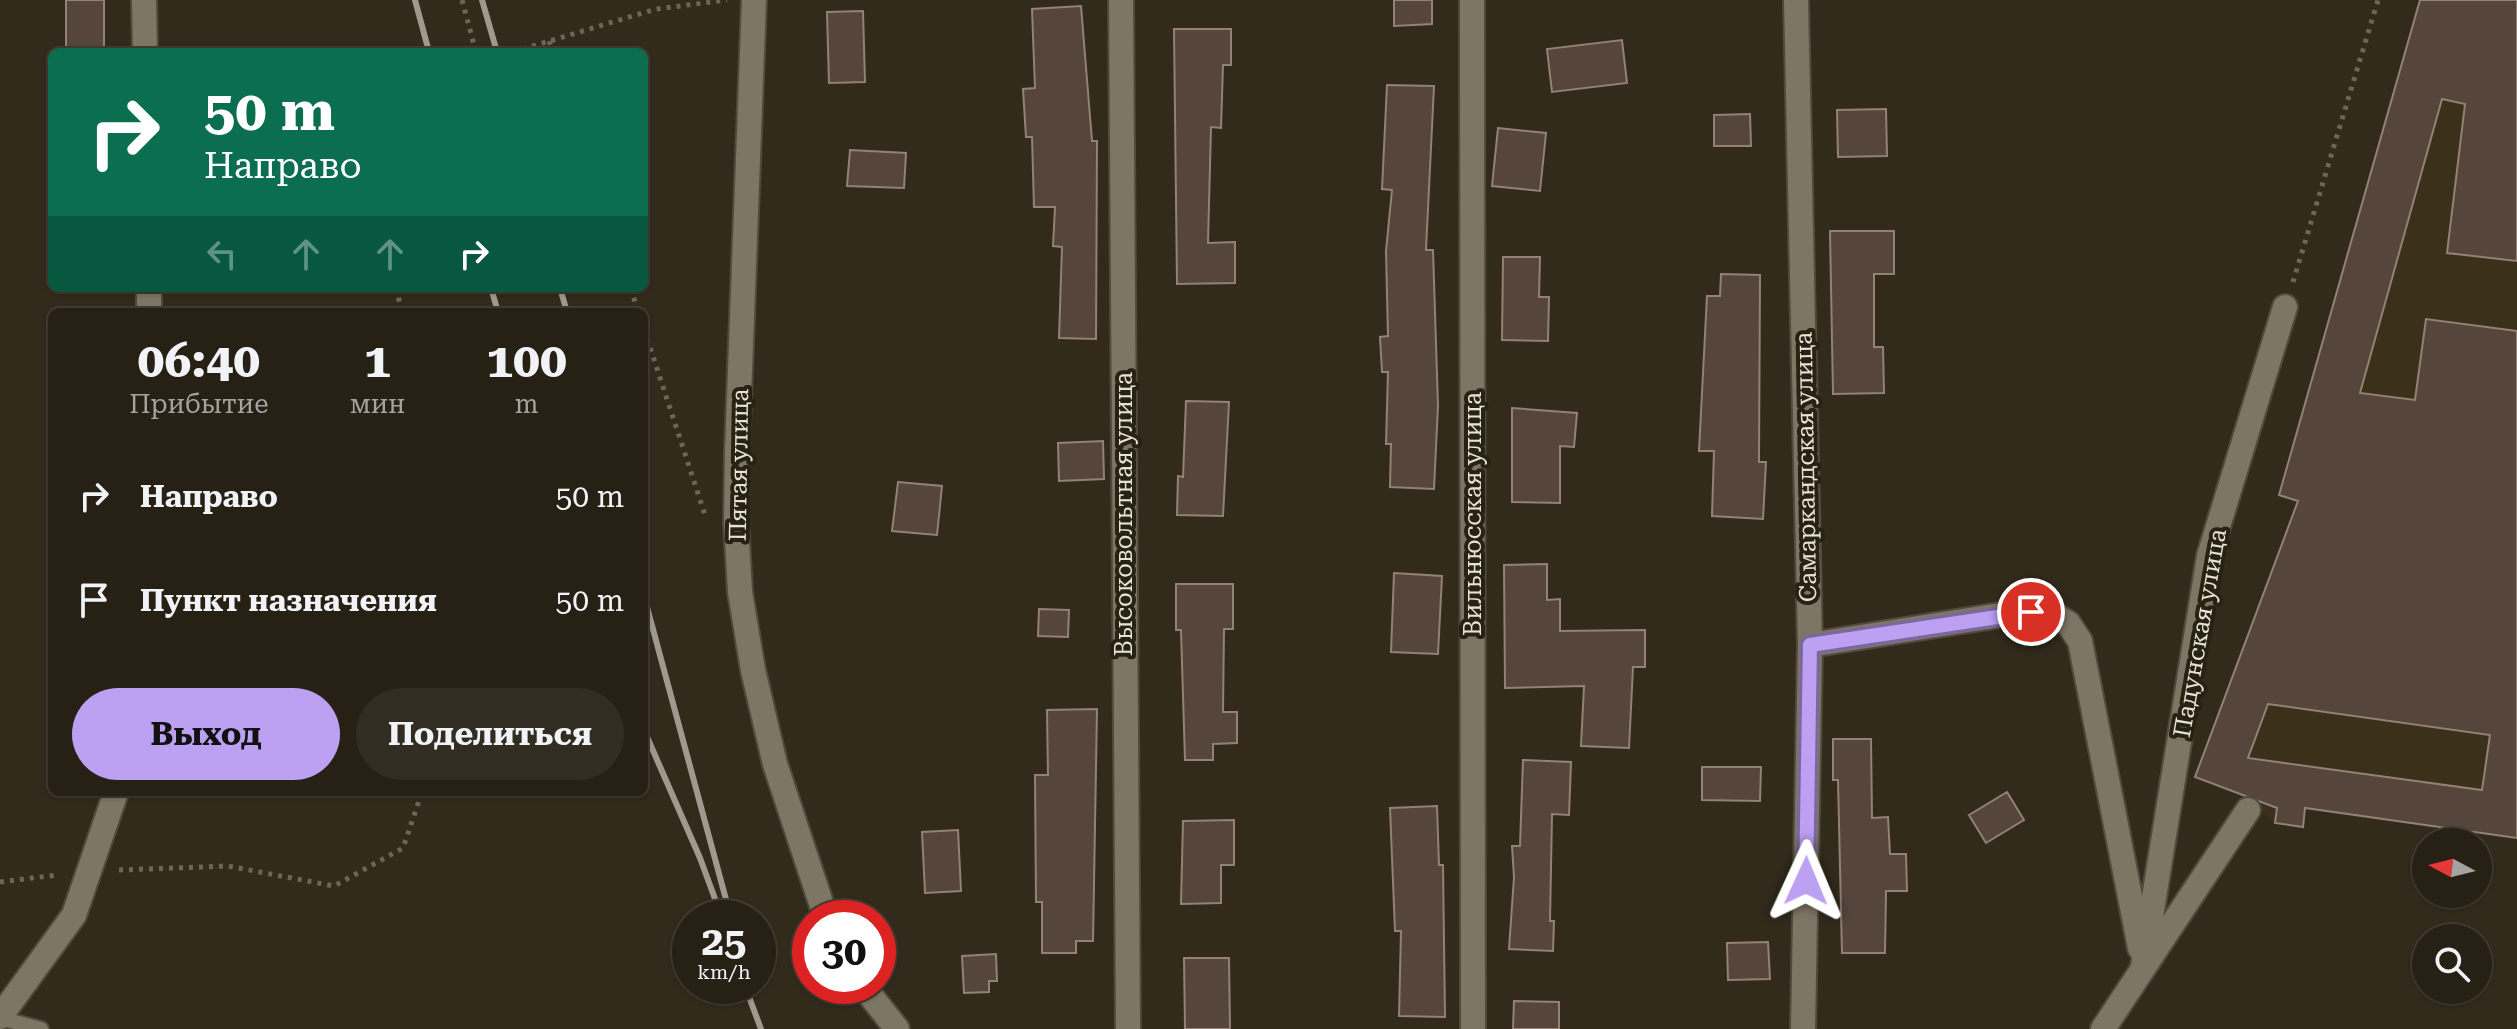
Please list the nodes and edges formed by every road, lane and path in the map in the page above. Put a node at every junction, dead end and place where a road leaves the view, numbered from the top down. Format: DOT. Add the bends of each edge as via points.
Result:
graph roads {
  1 [pos="144,0"];
  2 [pos="462,0"];
  3 [pos="727,0"];
  4 [pos="754,0"];
  5 [pos="1121,0"];
  6 [pos="1472,0"];
  7 [pos="1796,0"];
  8 [pos="2378,0"];
  9 [pos="549,41"];
  10 [pos="145,48"];
  11 [pos="475,48"];
  12 [pos="526,48"];
  13 [pos="552,48"];
  14 [pos="2285,307"];
  15 [pos="648,341"];
  16 [pos="709,525"];
  17 [pos="1810,645"];
  18 [pos="115,796"];
  19 [pos="421,796"];
  20 [pos="2248,810"];
  21 [pos="89,871"];
  22 [pos="0,882"];
  23 [pos="820,900"];
  24 [pos="2143,966"];
  25 [pos="877,1004"];
  26 [pos="0,1018"];
  27 [pos="41,1029"];
  28 [pos="897,1029"];
  29 [pos="1128,1029"];
  30 [pos="1473,1029"];
  31 [pos="1803,1029"];
  32 [pos="2103,1029"];
  1 -- 10 [label="street"];
  2 -- 11 [label="path"];
  3 -- 9 [label="path" via="656,9"];
  4 -- 23 [label="street, Пятая улица" via="737,479 740,592 775,764"];
  5 -- 29 [label="street, Высоковольтная улица"];
  6 -- 30 [label="street, Вильнюсская улица"];
  7 -- 17 [label="street, Самаркандская улица"];
  8 -- 14 [label="path"];
  9 -- 12 [label="path"];
  9 -- 13 [label="path"];
  14 -- 24 [label="street, Падунская улица" via="2209,556"];
  15 -- 16 [label="path"];
  17 -- 24 [label="street" via="2013,613 2048,611 2068,623 2080,641"];
  17 -- 31 [label="street, Самаркандская улица"];
  18 -- 21 [label="street"];
  19 -- 21 [label="path" via="403,848 334,886 228,866"];
  20 -- 24 [label="street"];
  21 -- 22 [label="path"];
  21 -- 26 [label="street" via="74,915"];
  24 -- 32 [label="street"];
  25 -- 28 [label="street"];
  26 -- 27 [label="lane"];
}
